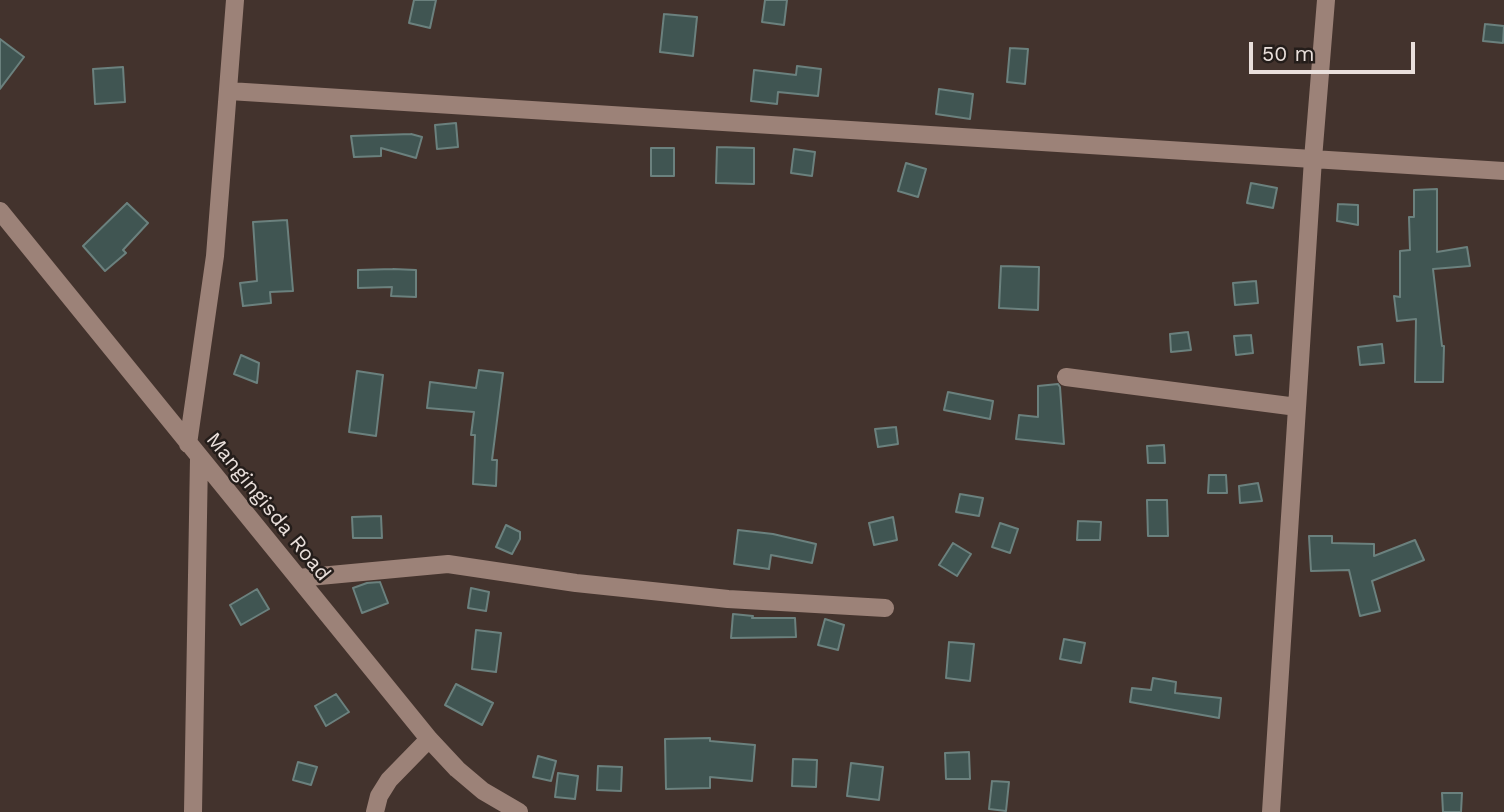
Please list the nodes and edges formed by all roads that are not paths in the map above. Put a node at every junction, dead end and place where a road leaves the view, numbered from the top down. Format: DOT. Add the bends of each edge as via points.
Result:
graph roads {
  1 [pos="235,0"];
  2 [pos="1326,0"];
  3 [pos="229,91"];
  4 [pos="1313,159"];
  5 [pos="1504,171"];
  6 [pos="0,211"];
  7 [pos="1066,377"];
  8 [pos="1297,407"];
  9 [pos="193,451"];
  10 [pos="298,578"];
  11 [pos="886,608"];
  12 [pos="429,739"];
  13 [pos="193,812"];
  14 [pos="375,812"];
  15 [pos="519,812"];
  16 [pos="1270,812"];
  1 -- 3 [label="street"];
  2 -- 4 [label="street"];
  3 -- 4 [label="street"];
  3 -- 9 [label="street"];
  4 -- 5 [label="street"];
  4 -- 8 [label="street"];
  6 -- 9 [label="street, Mangingisda Road"];
  7 -- 8 [label="street"];
  8 -- 16 [label="street"];
  9 -- 10 [label="street, Mangingisda Road"];
  9 -- 13 [label="street"];
  10 -- 11 [label="street" via="448,564 728,599"];
  10 -- 12 [label="street, Mangingisda Road"];
  12 -- 14 [label="street" via="389,780"];
  12 -- 15 [label="street, Mangingisda Road" via="484,791"];
}
